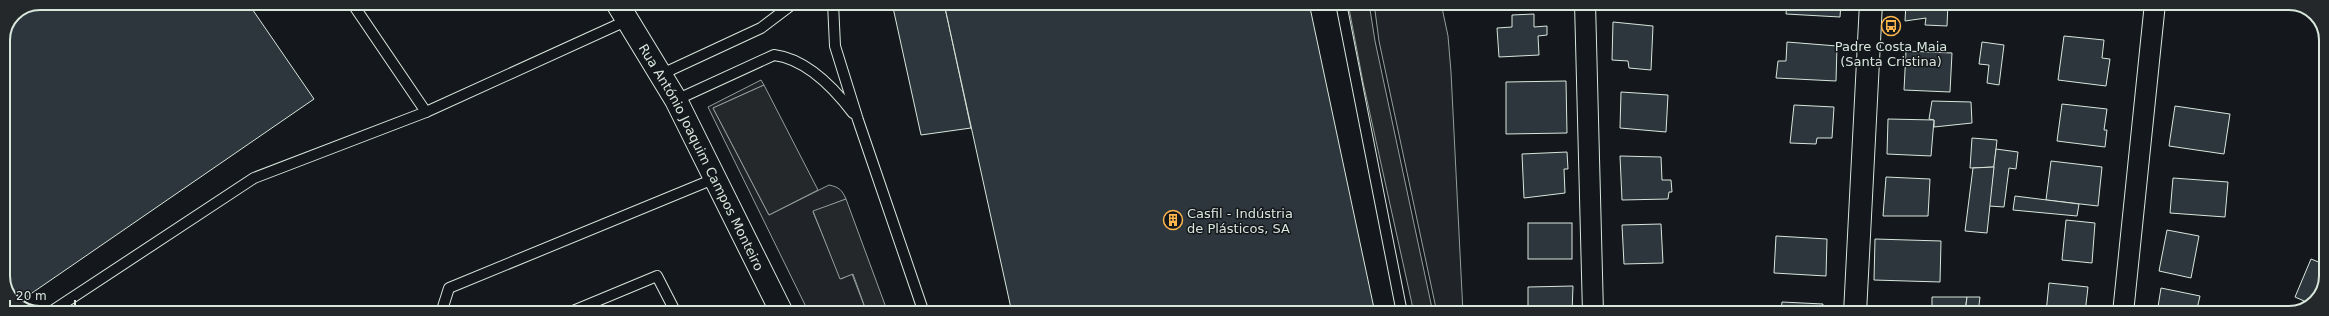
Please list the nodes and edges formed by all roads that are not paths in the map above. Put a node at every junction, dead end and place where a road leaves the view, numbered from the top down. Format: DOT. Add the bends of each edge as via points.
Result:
graph roads {
  1 [pos="357,10"];
  2 [pos="785,10"];
  3 [pos="833,10"];
  4 [pos="1342,10"];
  5 [pos="1586,10"];
  6 [pos="1871,10"];
  7 [pos="2154,10"];
  8 [pos="622,12"];
  9 [pos="662,74"];
  10 [pos="676,100"];
  11 [pos="426,112"];
  12 [pos="858,120"];
  13 [pos="716,178"];
  14 [pos="60,306"];
  15 [pos="443,306"];
  16 [pos="585,306"];
  17 [pos="672,306"];
  18 [pos="779,306"];
  19 [pos="922,306"];
  20 [pos="1401,306"];
  21 [pos="1593,306"];
  22 [pos="1855,306"];
  23 [pos="2124,306"];
  1 -- 11 [label="lane"];
  2 -- 9 [label="lane" via="761,28"];
  3 -- 12 [label="lane" via="835,46"];
  4 -- 20 [label="lane"];
  5 -- 21 [label="street"];
  6 -- 22 [label="street"];
  7 -- 23 [label="street"];
  8 -- 9 [label="street, Rua António Joaquim Campos Monteiro"];
  8 -- 11 [label="lane"];
  9 -- 10 [label="street, Rua António Joaquim Campos Monteiro"];
  10 -- 12 [label="lane" via="774,55 787,57 811,71 835,92"];
  10 -- 13 [label="street, Rua António Joaquim Campos Monteiro"];
  11 -- 14 [label="lane" via="254,178"];
  12 -- 19 [label="lane"];
  13 -- 15 [label="lane" via="448,288"];
  13 -- 18 [label="street, Rua António Joaquim Campos Monteiro"];
  16 -- 17 [label="lane" via="656,276"];
}
